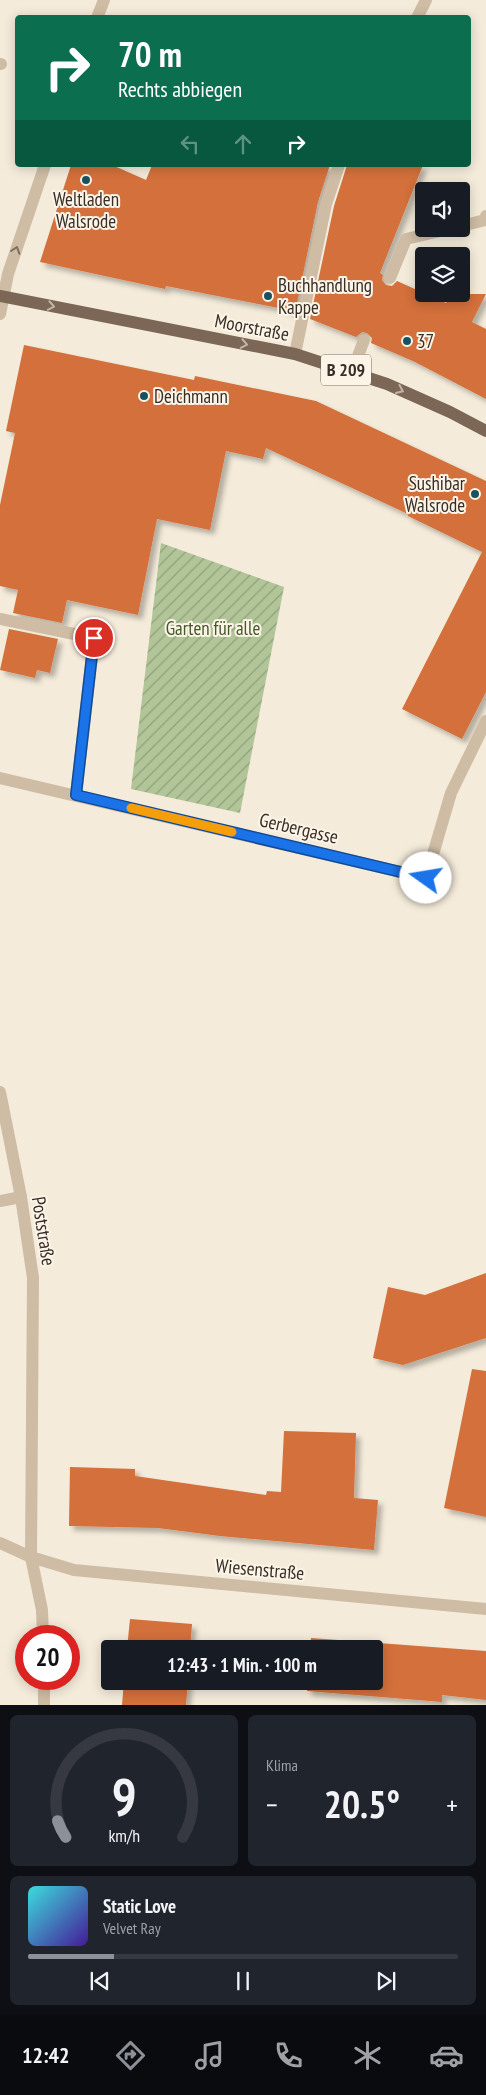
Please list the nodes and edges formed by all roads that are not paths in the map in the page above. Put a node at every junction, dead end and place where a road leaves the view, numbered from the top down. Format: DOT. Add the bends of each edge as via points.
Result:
graph roads {
  1 [pos="104,0"];
  2 [pos="426,0"];
  3 [pos="99,15"];
  4 [pos="418,15"];
  5 [pos="44,167"];
  6 [pos="338,167"];
  7 [pos="486,216"];
  8 [pos="470,224"];
  9 [pos="418,237"];
  10 [pos="390,278"];
  11 [pos="2,296"];
  12 [pos="0,314"];
  13 [pos="364,340"];
  14 [pos="295,354"];
  15 [pos="352,372"];
  16 [pos="486,431"];
  17 [pos="0,619"];
  18 [pos="486,721"];
  19 [pos="0,778"];
  20 [pos="76,795"];
  21 [pos="0,1092"];
  22 [pos="21,1197"];
  23 [pos="0,1201"];
  24 [pos="0,1543"];
  25 [pos="31,1557"];
  26 [pos="486,1609"];
  27 [pos="43,1625"];
  28 [pos="44,1690"];
  29 [pos="44,1705"];
  1 -- 3 [label="street"];
  2 -- 4 [label="street"];
  11 -- 5 [label="street, one-way"];
  6 -- 14 [label="street" via="326,204"];
  7 -- 8 [label="street" via="484,220"];
  9 -- 10 [label="street" via="406,240"];
  11 -- 12 [label="street"];
  11 -- 14 [label="main road, Moorstraße / B 209, one-way"];
  13 -- 15 [label="street"];
  14 -- 15 [label="main road, Moorstraße / B 209"];
  15 -- 16 [label="main road, Moorstraße / B 209, one-way" via="405,392"];
  17 -- 20 [label="street" via="94,638"];
  18 -- 20 [label="street, Gerbergasse" via="451,793 426,878"];
  19 -- 20 [label="street, Gerbergasse"];
  21 -- 22 [label="street, Poststraße"];
  22 -- 23 [label="street"];
  22 -- 25 [label="street, Poststraße" via="32,1278"];
  24 -- 25 [label="street, Wiesenstraße"];
  25 -- 26 [label="street, Wiesenstraße" via="74,1570"];
  25 -- 27 [label="street, Poststraße"];
  28 -- 29 [label="street"];
}
